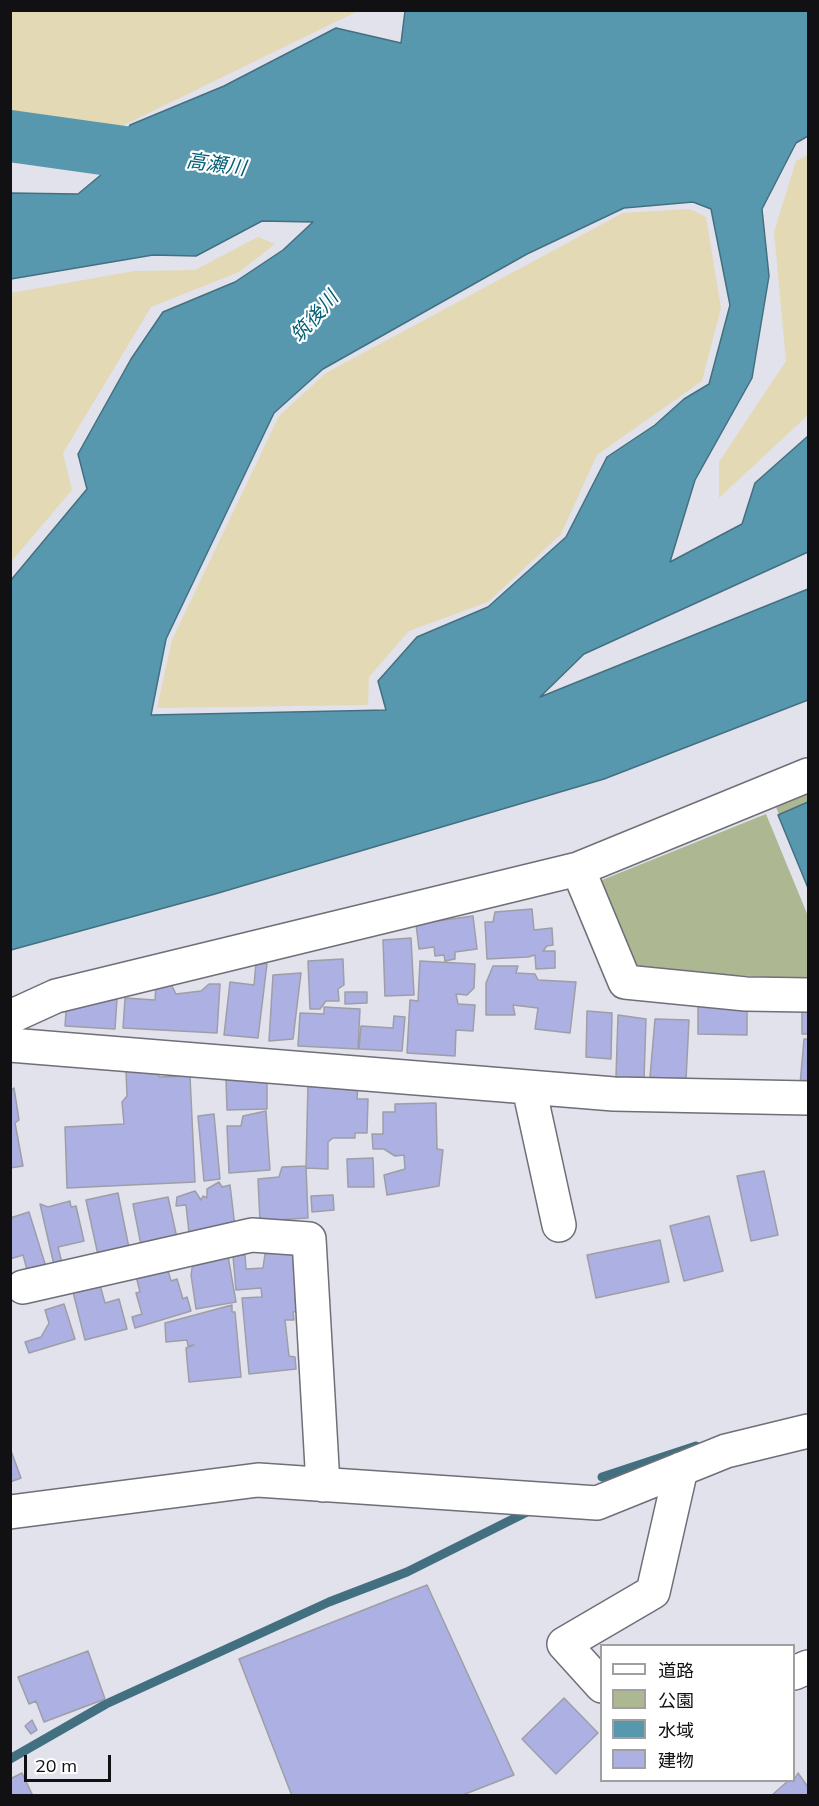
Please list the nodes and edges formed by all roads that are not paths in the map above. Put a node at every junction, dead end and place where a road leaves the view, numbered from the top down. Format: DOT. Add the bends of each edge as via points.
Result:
graph roads {
  1 [pos="808,774"];
  2 [pos="578,869"];
  3 [pos="808,995"];
  4 [pos="10,1017"];
  5 [pos="10,1045"];
  6 [pos="529,1088"];
  7 [pos="808,1098"];
  8 [pos="559,1224"];
  9 [pos="23,1287"];
  10 [pos="808,1431"];
  11 [pos="681,1469"];
  12 [pos="323,1485"];
  13 [pos="10,1512"];
  14 [pos="600,1684"];
  1 -- 2 [label="street"];
  2 -- 3 [label="street" via="625,982 746,994"];
  2 -- 4 [label="street" via="56,996"];
  5 -- 6 [label="street"];
  6 -- 7 [label="street"];
  6 -- 8 [label="street"];
  9 -- 12 [label="street" via="252,1235 309,1239"];
  10 -- 11 [label="street" via="726,1451"];
  11 -- 12 [label="street" via="597,1503"];
  11 -- 14 [label="street" via="652,1592 564,1644"];
  12 -- 13 [label="street" via="258,1480"];
}
